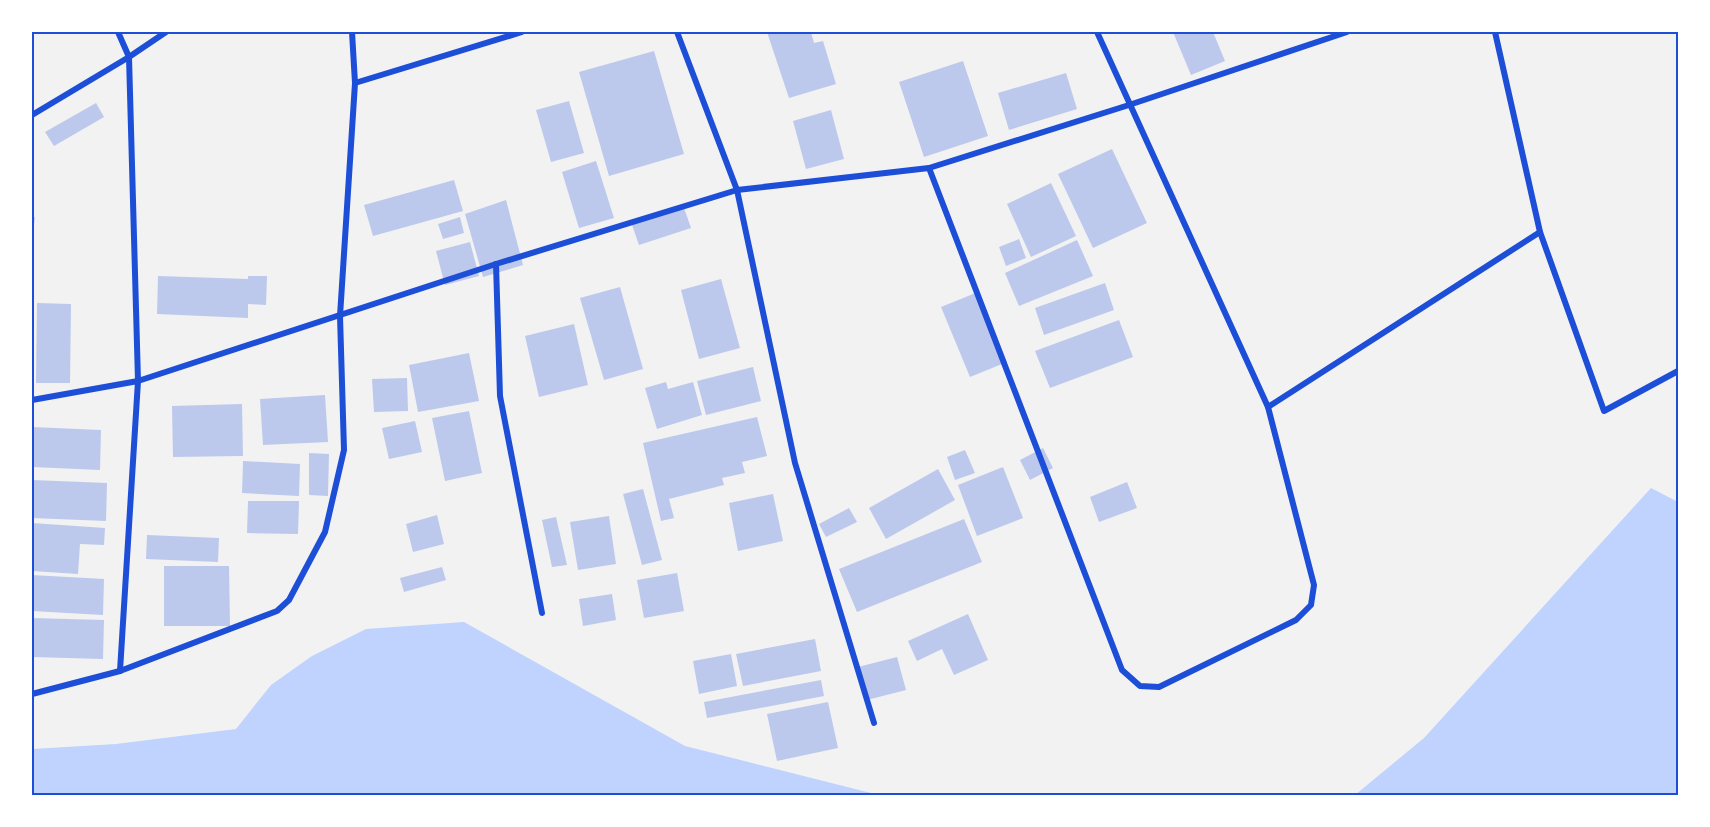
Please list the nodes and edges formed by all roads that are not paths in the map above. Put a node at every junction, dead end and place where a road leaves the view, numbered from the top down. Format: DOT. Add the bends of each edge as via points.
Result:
graph roads {
  1 [pos="118,32"];
  2 [pos="166,32"];
  3 [pos="352,32"];
  4 [pos="522,32"];
  5 [pos="677,32"];
  6 [pos="1096,32"];
  7 [pos="1347,32"];
  8 [pos="1495,32"];
  9 [pos="129,57"];
  10 [pos="355,83"];
  11 [pos="1129,105"];
  12 [pos="32,115"];
  13 [pos="929,168"];
  14 [pos="737,190"];
  15 [pos="1540,232"];
  16 [pos="496,264"];
  17 [pos="340,316"];
  18 [pos="1678,371"];
  19 [pos="138,381"];
  20 [pos="32,400"];
  21 [pos="1268,407"];
  22 [pos="542,614"];
  23 [pos="120,671"];
  24 [pos="32,694"];
  25 [pos="874,723"];
  1 -- 9 [label="street"];
  2 -- 9 [label="street"];
  3 -- 10 [label="street"];
  4 -- 10 [label="street"];
  5 -- 14 [label="street"];
  6 -- 11 [label="street"];
  7 -- 11 [label="street"];
  8 -- 15 [label="street"];
  9 -- 12 [label="street"];
  9 -- 19 [label="street"];
  10 -- 17 [label="street"];
  11 -- 13 [label="street"];
  11 -- 21 [label="street"];
  13 -- 14 [label="street"];
  13 -- 21 [label="street" via="1122,670 1140,686 1159,687 1296,620 1311,605 1314,585"];
  14 -- 16 [label="street"];
  14 -- 25 [label="street" via="795,463"];
  15 -- 18 [label="street" via="1604,411"];
  15 -- 21 [label="street"];
  16 -- 17 [label="street"];
  16 -- 22 [label="street" via="500,396"];
  17 -- 19 [label="street"];
  17 -- 23 [label="street" via="344,450 325,532 289,600 277,611"];
  19 -- 20 [label="street"];
  19 -- 23 [label="street"];
  23 -- 24 [label="street"];
}
